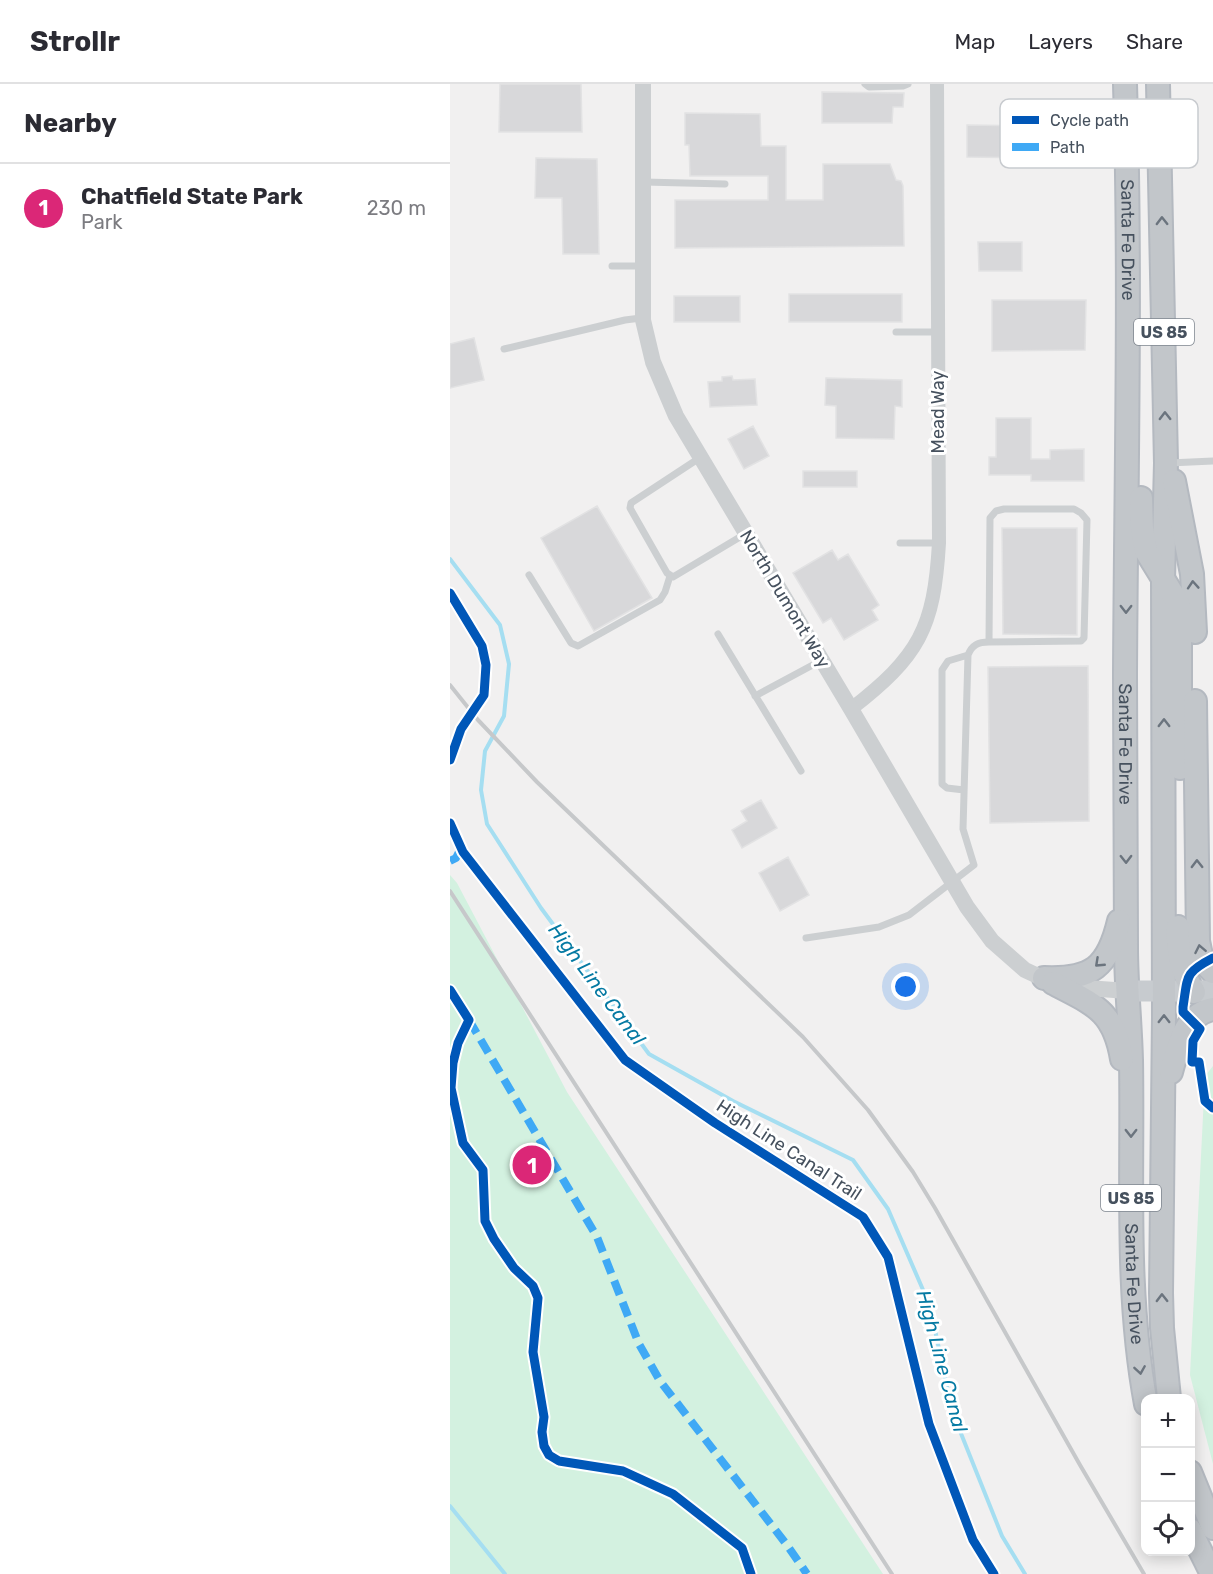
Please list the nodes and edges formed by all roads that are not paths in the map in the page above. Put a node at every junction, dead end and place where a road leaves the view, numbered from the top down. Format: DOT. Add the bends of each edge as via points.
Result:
graph roads {
  1 [pos="643,84"];
  2 [pos="865,84"];
  3 [pos="908,84"];
  4 [pos="937,84"];
  5 [pos="1158,84"];
  6 [pos="1158,99"];
  7 [pos="1126,168"];
  8 [pos="1140,168"];
  9 [pos="1160,168"];
  10 [pos="643,182"];
  11 [pos="725,184"];
  12 [pos="612,266"];
  13 [pos="643,266"];
  14 [pos="643,318"];
  15 [pos="896,332"];
  16 [pos="938,332"];
  17 [pos="504,349"];
  18 [pos="701,457"];
  19 [pos="1213,462"];
  20 [pos="1166,463"];
  21 [pos="746,533"];
  22 [pos="900,543"];
  23 [pos="939,543"];
  24 [pos="530,575"];
  25 [pos="670,576"];
  26 [pos="1163,580"];
  27 [pos="718,634"];
  28 [pos="989,642"];
  29 [pos="968,655"];
  30 [pos="822,660"];
  31 [pos="755,696"];
  32 [pos="852,709"];
  33 [pos="801,771"];
  34 [pos="964,790"];
  35 [pos="952,881"];
  36 [pos="1127,890"];
  37 [pos="806,938"];
  38 [pos="1213,972"];
  39 [pos="1046,980"];
  40 [pos="1128,991"];
  41 [pos="1203,991"];
  42 [pos="1164,992"];
  43 [pos="1213,1009"];
  44 [pos="1163,1099"];
  45 [pos="1131,1106"];
  46 [pos="1144,1394"];
  47 [pos="1169,1394"];
  48 [pos="1195,1483"];
  49 [pos="1213,1528"];
  50 [pos="1195,1538"];
  51 [pos="1212,1574"];
  1 -- 10 [label="street, North Dumont Way"];
  2 -- 3 [label="lane"];
  4 -- 16 [label="street, Mead Way"];
  6 -- 5 [label="highway, Santa Fe Drive / US 85, one-way"];
  7 -- 36 [label="highway, Santa Fe Drive / US 85, one-way"];
  8 -- 26 [label="highway" via="1142,528 1146,550"];
  20 -- 9 [label="highway, Santa Fe Drive / US 85, one-way"];
  10 -- 11 [label="lane"];
  10 -- 13 [label="street, North Dumont Way"];
  12 -- 13 [label="lane"];
  13 -- 14 [label="street, North Dumont Way"];
  14 -- 17 [label="lane"];
  14 -- 18 [label="street, North Dumont Way" via="653,362 676,416"];
  15 -- 16 [label="lane"];
  16 -- 23 [label="street, Mead Way"];
  18 -- 21 [label="street, North Dumont Way"];
  18 -- 25 [label="lane" via="631,502 630,508"];
  19 -- 20 [label="lane"];
  20 -- 26 [label="highway, Santa Fe Drive / US 85"];
  38 -- 20 [label="highway, one-way" via="1202,960 1198,941 1192,574 1177,486"];
  21 -- 25 [label="lane"];
  21 -- 30 [label="street, North Dumont Way"];
  22 -- 23 [label="lane"];
  23 -- 32 [label="street, Mead Way" via="932,605 920,639 891,677"];
  24 -- 25 [label="lane" via="571,643 578,646 660,600"];
  26 -- 41 [label="highway" via="1180,611 1177,940 1189,983"];
  42 -- 26 [label="highway, Santa Fe Drive / US 85, one-way"];
  27 -- 31 [label="lane"];
  28 -- 28 [label="lane" via="1084,638 1087,520 1081,513 1074,509 1004,509 990,518"];
  28 -- 29 [label="lane" via="971,647"];
  29 -- 34 [label="lane"];
  29 -- 34 [label="lane" via="948,661 942,670 942,784"];
  30 -- 31 [label="lane"];
  30 -- 32 [label="street, North Dumont Way"];
  31 -- 33 [label="lane"];
  32 -- 35 [label="street, North Dumont Way"];
  34 -- 35 [label="lane" via="963,828 974,865"];
  35 -- 37 [label="lane" via="909,915 879,927"];
  35 -- 39 [label="street, North Dumont Way" via="992,941 1017,964"];
  36 -- 39 [label="highway, one-way" via="1113,945 1100,965 1078,976"];
  36 -- 40 [label="highway, Santa Fe Drive / US 85"];
  39 -- 40 [label="street, North Dumont Way" via="1073,987"];
  39 -- 45 [label="highway" via="1089,1002 1111,1023 1120,1047"];
  40 -- 42 [label="main road"];
  40 -- 45 [label="highway, Santa Fe Drive / US 85"];
  41 -- 42 [label="main road"];
  44 -- 42 [label="highway, Santa Fe Drive / US 85, one-way"];
  43 -- 44 [label="highway" via="1198,1015 1187,1026"];
  47 -- 44 [label="highway, Santa Fe Drive / US 85, one-way" via="1161,1293"];
  45 -- 46 [label="highway, Santa Fe Drive / US 85, one-way" via="1134,1318"];
  48 -- 49 [label="highway"];
  50 -- 51 [label="highway"];
}
